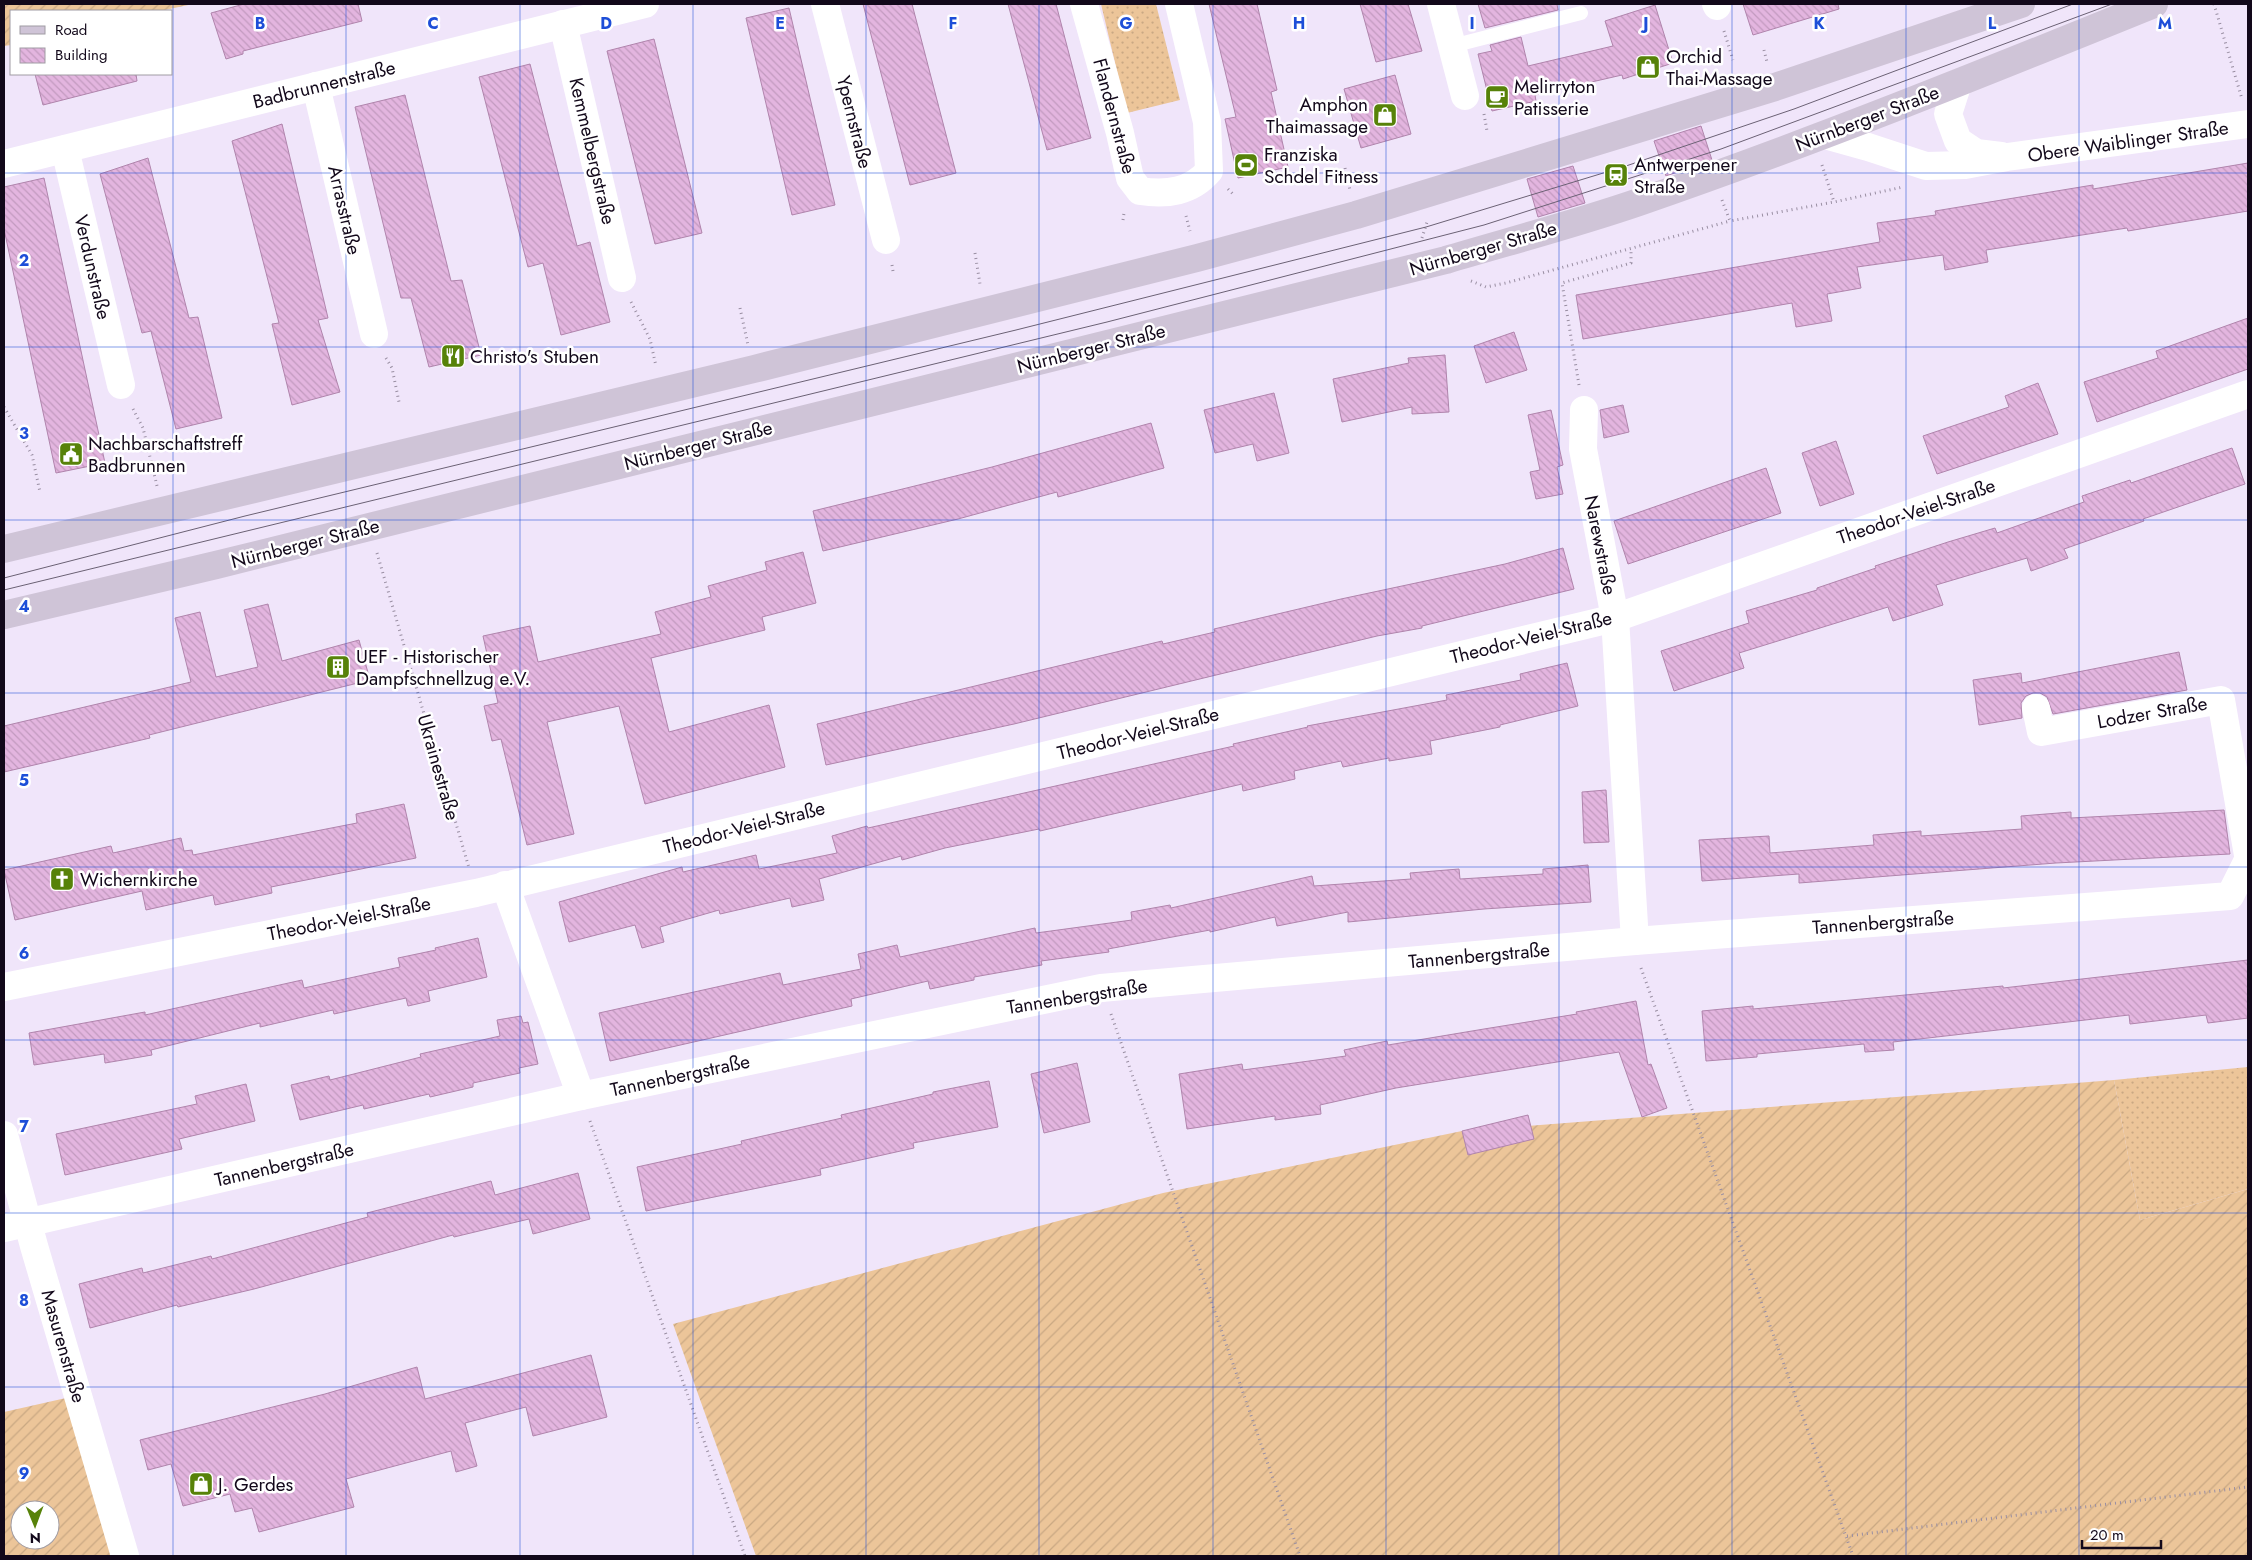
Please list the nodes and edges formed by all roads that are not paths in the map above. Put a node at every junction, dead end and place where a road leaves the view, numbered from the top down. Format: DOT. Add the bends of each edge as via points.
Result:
graph roads {
  1 [pos="645,4"];
  2 [pos="825,4"];
  3 [pos="1084,4"];
  4 [pos="1179,4"];
  5 [pos="1441,4"];
  6 [pos="2021,4"];
  7 [pos="2154,4"];
  8 [pos="1581,12"];
  9 [pos="563,24"];
  10 [pos="1452,46"];
  11 [pos="1958,83"];
  12 [pos="316,86"];
  13 [pos="1466,96"];
  14 [pos="2247,124"];
  15 [pos="1819,137"];
  16 [pos="65,149"];
  17 [pos="2007,157"];
  18 [pos="4,164"];
  19 [pos="886,240"];
  20 [pos="622,278"];
  21 [pos="374,334"];
  22 [pos="121,385"];
  23 [pos="2248,394"];
  24 [pos="1584,410"];
  25 [pos="4,549"];
  26 [pos="4,615"];
  27 [pos="1615,618"];
  28 [pos="2036,708"];
  29 [pos="2248,856"];
  30 [pos="2248,860"];
  31 [pos="505,885"];
  32 [pos="1635,941"];
  33 [pos="4,987"];
  34 [pos="581,1096"];
  35 [pos="4,1135"];
  36 [pos="16,1225"];
  37 [pos="125,1556"];
  1 -- 9 [label="street, Badbrunnenstraße"];
  2 -- 19 [label="street, Ypernstraße"];
  3 -- 4 [label="street, Flandernstraße" via="1130,178 1140,191 1158,194 1183,190 1209,171 1207,122"];
  5 -- 10 [label="street"];
  6 -- 25 [label="main road" via="1775,87 1356,215 1197,258 754,369"];
  7 -- 11 [label="main road, Nürnberger Straße"];
  8 -- 10 [label="lane"];
  9 -- 12 [label="street, Badbrunnenstraße"];
  9 -- 20 [label="street, Kemmelbergstraße"];
  10 -- 13 [label="street"];
  11 -- 15 [label="main road, Nürnberger Straße"];
  11 -- 17 [label="street, Obere Waiblinger Straße" via="1948,114 1958,141 1976,153"];
  12 -- 16 [label="street, Badbrunnenstraße"];
  12 -- 21 [label="street, Arrasstraße"];
  14 -- 17 [label="street, Obere Waiblinger Straße"];
  15 -- 17 [label="street, Obere Waiblinger Straße" via="1868,147 1926,166 1965,165"];
  15 -- 26 [label="main road, Nürnberger Straße" via="1636,203 1446,260"];
  16 -- 18 [label="street, Badbrunnenstraße"];
  16 -- 22 [label="street, Verdunstraße"];
  23 -- 27 [label="street, Theodor-Veiel-Straße"];
  24 -- 27 [label="street, Narewstraße" via="1583,449"];
  27 -- 31 [label="street, Theodor-Veiel-Straße"];
  27 -- 32 [label="street, Narewstraße"];
  28 -- 29 [label="street, Lodzer Straße" via="2040,732 2220,700"];
  30 -- 32 [label="street, Tannenbergstraße" via="2230,896"];
  31 -- 33 [label="street, Theodor-Veiel-Straße"];
  31 -- 34 [label="street"];
  32 -- 34 [label="street, Tannenbergstraße" via="1101,988"];
  34 -- 36 [label="street, Tannenbergstraße"];
  35 -- 36 [label="street, Masurenstraße"];
  36 -- 37 [label="street, Masurenstraße"];
}
